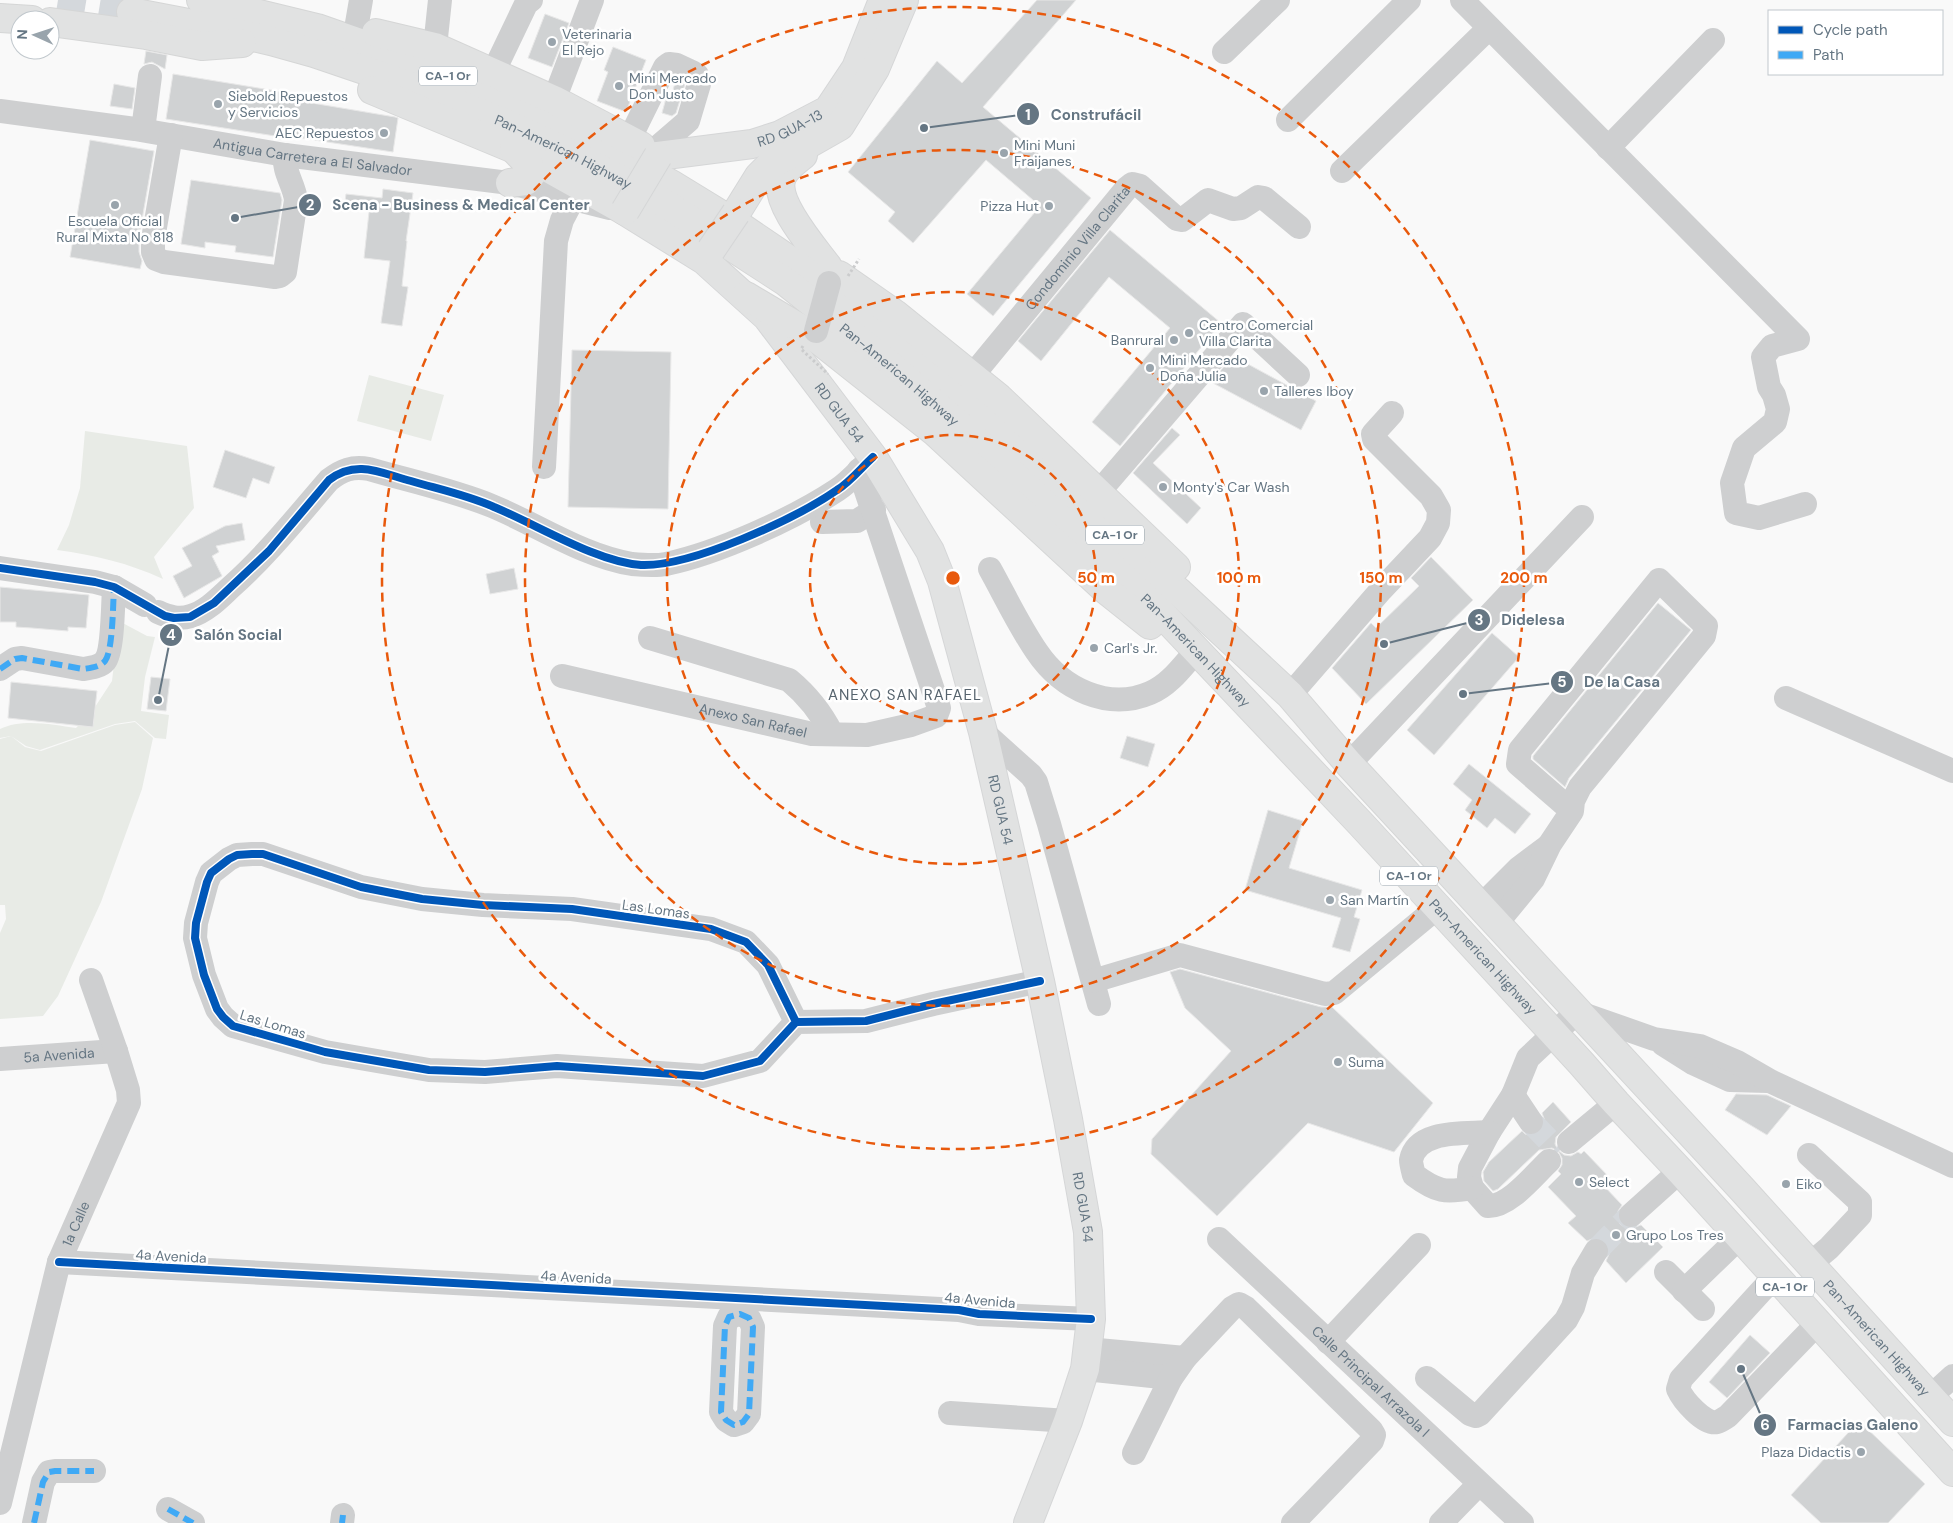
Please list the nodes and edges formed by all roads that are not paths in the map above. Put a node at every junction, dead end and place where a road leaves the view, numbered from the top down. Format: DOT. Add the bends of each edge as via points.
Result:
graph roads {
  1 [pos="201,0"];
  2 [pos="238,0"];
  3 [pos="256,0"];
  4 [pos="361,0"];
  5 [pos="440,0"];
  6 [pos="531,0"];
  7 [pos="592,0"];
  8 [pos="883,0"];
  9 [pos="904,0"];
  10 [pos="1278,0"];
  11 [pos="1409,0"];
  12 [pos="1462,0"];
  13 [pos="131,12"];
  14 [pos="60,23"];
  15 [pos="356,28"];
  16 [pos="1489,28"];
  17 [pos="274,29"];
  18 [pos="1713,40"];
  19 [pos="315,41"];
  20 [pos="202,46"];
  21 [pos="435,47"];
  22 [pos="1224,52"];
  23 [pos="493,73"];
  24 [pos="150,76"];
  25 [pos="363,87"];
  26 [pos="554,100"];
  27 [pos="0,111"];
  28 [pos="1288,120"];
  29 [pos="840,126"];
  30 [pos="143,130"];
  31 [pos="171,135"];
  32 [pos="1608,148"];
  33 [pos="514,149"];
  34 [pos="646,149"];
  35 [pos="285,154"];
  36 [pos="1342,170"];
  37 [pos="510,183"];
  38 [pos="573,199"];
  39 [pos="738,209"];
  40 [pos="625,212"];
  41 [pos="1299,227"];
  42 [pos="708,255"];
  43 [pos="829,273"];
  44 [pos="746,296"];
  45 [pos="810,339"];
  46 [pos="1298,375"];
  47 [pos="972,376"];
  48 [pos="824,380"];
  49 [pos="1392,413"];
  50 [pos="866,464"];
  51 [pos="544,467"];
  52 [pos="1098,493"];
  53 [pos="1805,504"];
  54 [pos="874,510"];
  55 [pos="1582,517"];
  56 [pos="822,522"];
  57 [pos="0,568"];
  58 [pos="990,569"];
  59 [pos="114,587"];
  60 [pos="650,638"];
  61 [pos="1190,658"];
  62 [pos="0,669"];
  63 [pos="562,676"];
  64 [pos="1290,695"];
  65 [pos="1786,698"];
  66 [pos="1264,720"];
  67 [pos="983,732"];
  68 [pos="832,734"];
  69 [pos="1349,764"];
  70 [pos="1953,771"];
  71 [pos="1572,810"];
  72 [pos="1360,823"];
  73 [pos="1438,907"];
  74 [pos="1489,915"];
  75 [pos="91,980"];
  76 [pos="1549,980"];
  77 [pos="1040,981"];
  78 [pos="1093,981"];
  79 [pos="1100,1004"];
  80 [pos="1577,1012"];
  81 [pos="796,1022"];
  82 [pos="1554,1033"];
  83 [pos="116,1051"];
  84 [pos="0,1058"];
  85 [pos="1581,1063"];
  86 [pos="1513,1095"];
  87 [pos="1616,1103"];
  88 [pos="1531,1122"];
  89 [pos="1489,1132"];
  90 [pos="1569,1142"];
  91 [pos="1809,1155"];
  92 [pos="1549,1161"];
  93 [pos="1953,1166"];
  94 [pos="1680,1170"];
  95 [pos="1472,1188"];
  96 [pos="1740,1188"];
  97 [pos="1631,1215"];
  98 [pos="1085,1218"];
  99 [pos="1740,1237"];
  100 [pos="1219,1239"];
  101 [pos="1419,1245"];
  102 [pos="1596,1251"];
  103 [pos="58,1262"];
  104 [pos="1810,1264"];
  105 [pos="1666,1272"];
  106 [pos="1776,1276"];
  107 [pos="1684,1291"];
  108 [pos="959,1310"];
  109 [pos="1702,1310"];
  110 [pos="1091,1319"];
  111 [pos="1818,1323"];
  112 [pos="1328,1342"];
  113 [pos="1185,1358"];
  114 [pos="1086,1359"];
  115 [pos="1953,1376"];
  116 [pos="1171,1378"];
  117 [pos="1427,1378"];
  118 [pos="1930,1396"];
  119 [pos="950,1413"];
  120 [pos="1068,1421"];
  121 [pos="1953,1422"];
  122 [pos="1134,1453"];
  123 [pos="94,1471"];
  124 [pos="1953,1472"];
  125 [pos="1479,1484"];
  126 [pos="1,1492"];
  127 [pos="168,1509"];
  128 [pos="34,1523"];
  129 [pos="193,1523"];
  130 [pos="1028,1523"];
  131 [pos="1293,1523"];
  132 [pos="1441,1523"];
  133 [pos="1522,1523"];
  1 -- 17 [label="main road, Pan-American Highway / CA-1 Or"];
  2 -- 17 [label="main road"];
  3 -- 15 [label="main road"];
  4 -- 15 [label="street"];
  5 -- 21 [label="street"];
  6 -- 23 [label="street" via="526,4"];
  7 -- 26 [label="street"];
  8 -- 34 [label="main road, RD GUA-13" via="856,68 828,110 780,135 752,144"];
  9 -- 29 [label="main road, RD GUA-13" via="876,69"];
  10 -- 22 [label="street"];
  11 -- 28 [label="street"];
  12 -- 16 [label="street"];
  13 -- 17 [label="main road, Pan-American Highway / CA-1 Or" via="204,26"];
  14 -- 20 [label="main road"];
  15 -- 19 [label="main road"];
  15 -- 21 [label="main road"];
  16 -- 32 [label="street"];
  16 -- 36 [label="street"];
  17 -- 19 [label="main road, Pan-American Highway / CA-1 Or"];
  17 -- 20 [label="main road"];
  18 -- 32 [label="street"];
  19 -- 25 [label="main road"];
  19 -- 64 [label="main road, Pan-American Highway / CA-1 Or" via="397,56 584,138 671,184 794,262 985,413"];
  19 -- 66 [label="main road, Pan-American Highway / CA-1 Or" via="568,152 661,201 786,282 897,371 996,458 1162,614"];
  20 -- 25 [label="main road" via="266,58"];
  21 -- 23 [label="main road"];
  23 -- 26 [label="main road"];
  24 -- 30 [label="street"];
  25 -- 33 [label="main road, RD GUA 54"];
  26 -- 34 [label="main road"];
  27 -- 30 [label="street, Antigua Carretera a El Salvador"];
  29 -- 39 [label="main road, RD GUA-13" via="768,167"];
  29 -- 43 [label="main road" via="790,166 780,183 781,194 791,216"];
  30 -- 31 [label="street, Antigua Carretera a El Salvador"];
  31 -- 35 [label="street, Antigua Carretera a El Salvador"];
  31 -- 35 [label="street" via="153,239 156,259 164,262 275,277 285,272 296,200 284,164"];
  32 -- 53 [label="street" via="1798,339 1772,346 1764,357 1769,387 1778,409 1775,422 1744,448 1732,483 1736,514 1758,518"];
  33 -- 37 [label="main road" via="529,165 531,175 526,181"];
  33 -- 40 [label="main road, RD GUA 54"];
  34 -- 39 [label="main road"];
  34 -- 40 [label="main road, bridge"];
  35 -- 37 [label="street, Antigua Carretera a El Salvador"];
  37 -- 38 [label="street, Antigua Carretera a El Salvador"];
  38 -- 40 [label="street, Antigua Carretera a El Salvador"];
  38 -- 51 [label="street" via="556,241"];
  39 -- 42 [label="main road, RD GUA-13, bridge"];
  39 -- 43 [label="main road"];
  40 -- 42 [label="main road, RD GUA 54"];
  41 -- 47 [label="street, Condominio Villa Clarita" via="1264,198 1258,197 1234,209 1208,200 1186,218 1177,219 1140,186 1132,184"];
  42 -- 44 [label="main road, RD GUA 54"];
  43 -- 45 [label="street, bridge"];
  43 -- 47 [label="main road" via="895,314"];
  44 -- 45 [label="main road"];
  44 -- 48 [label="main road, RD GUA 54" via="782,334 800,361"];
  45 -- 48 [label="street"];
  45 -- 61 [label="main road" via="935,432 1106,590"];
  46 -- 52 [label="street" via="1243,324"];
  47 -- 52 [label="main road"];
  48 -- 50 [label="main road, RD GUA 54"];
  49 -- 64 [label="street" via="1373,434 1374,439 1431,496 1439,510 1438,523 1430,538"];
  50 -- 54 [label="street"];
  50 -- 59 [label="street" via="839,489 815,504 753,534 666,564 625,562 586,549 477,500 369,469 350,468 329,480 269,551 198,614 174,618"];
  50 -- 67 [label="main road, RD GUA 54" via="930,551 942,581"];
  52 -- 64 [label="main road" via="1184,574 1249,644"];
  54 -- 56 [label="street" via="856,521"];
  54 -- 68 [label="street, Anexo San Rafael" via="939,708 936,716 911,725 866,735"];
  55 -- 69 [label="street"];
  57 -- 59 [label="street"];
  58 -- 61 [label="street" via="1038,653 1060,678 1084,693 1112,700 1151,693 1165,684"];
  59 -- 62 [label="street" via="110,644 104,663 83,669 22,658"];
  60 -- 68 [label="street" via="789,680 802,691"];
  61 -- 66 [label="main road"];
  63 -- 68 [label="street, Anexo San Rafael" via="812,734"];
  64 -- 69 [label="main road, Pan-American Highway / CA-1 Or"];
  65 -- 70 [label="street"];
  66 -- 72 [label="main road, Pan-American Highway / CA-1 Or"];
  67 -- 77 [label="main road, RD GUA 54"];
  67 -- 78 [label="street" via="1036,782"];
  69 -- 72 [label="main road"];
  69 -- 74 [label="main road, Pan-American Highway / CA-1 Or"];
  71 -- 71 [label="street" via="1580,787 1704,636 1706,626 1659,580 1520,750 1518,764"];
  71 -- 74 [label="street" via="1550,844 1519,868"];
  72 -- 73 [label="main road, Pan-American Highway / CA-1 Or"];
  72 -- 76 [label="main road" via="1378,829 1521,987 1538,990"];
  73 -- 78 [label="street" via="1334,992 1325,994 1180,955"];
  73 -- 82 [label="main road, Pan-American Highway / CA-1 Or"];
  74 -- 76 [label="main road, Pan-American Highway / CA-1 Or"];
  75 -- 83 [label="street, 1a Calle"];
  76 -- 80 [label="main road, Pan-American Highway / CA-1 Or"];
  77 -- 81 [label="street" via="866,1021"];
  77 -- 98 [label="main road, RD GUA 54"];
  78 -- 79 [label="street"];
  80 -- 82 [label="street"];
  80 -- 93 [label="street" via="1654,1039 1693,1063 1730,1080 1770,1081"];
  80 -- 96 [label="main road, Pan-American Highway / CA-1 Or"];
  81 -- 81 [label="street, Las Lomas" via="768,965 746,942 711,929 572,909 422,899 361,887 263,854 237,856 211,873 196,923 195,938 204,976 217,1009 233,1026 325,1052 429,1070 485,1072 557,1066 704,1076 760,1061"];
  82 -- 85 [label="main road, Pan-American Highway / CA-1 Or"];
  82 -- 86 [label="street" via="1528,1058"];
  83 -- 84 [label="street, 5a Avenida"];
  83 -- 103 [label="street, 1a Calle" via="129,1103"];
  85 -- 87 [label="main road, Pan-American Highway / CA-1 Or"];
  85 -- 96 [label="main road" via="1588,1048 1601,1050 1720,1180 1730,1187"];
  86 -- 88 [label="street"];
  86 -- 89 [label="street"];
  87 -- 90 [label="street"];
  87 -- 94 [label="main road, Pan-American Highway / CA-1 Or"];
  89 -- 95 [label="street" via="1470,1168"];
  89 -- 95 [label="street" via="1434,1136 1420,1144 1411,1161 1414,1175 1429,1186 1450,1192"];
  91 -- 104 [label="street" via="1860,1202 1860,1215"];
  92 -- 95 [label="street" via="1505,1202 1495,1206 1488,1206"];
  94 -- 97 [label="street"];
  94 -- 99 [label="main road, Pan-American Highway / CA-1 Or"];
  96 -- 104 [label="main road, Pan-American Highway / CA-1 Or"];
  98 -- 108 [label="street" via="1082,1234 1084,1293 1076,1305 1063,1310 979,1307"];
  98 -- 110 [label="main road, RD GUA 54"];
  99 -- 106 [label="main road, Pan-American Highway / CA-1 Or"];
  99 -- 107 [label="street"];
  100 -- 112 [label="street, Calle Principal Arrazola I"];
  101 -- 112 [label="street"];
  102 -- 117 [label="street" via="1583,1273 1566,1320 1480,1414 1470,1414"];
  103 -- 108 [label="street, 4a Avenida" via="741,1306"];
  103 -- 126 [label="street, 1a Calle"];
  104 -- 118 [label="main road, Pan-American Highway / CA-1 Or"];
  105 -- 107 [label="street"];
  106 -- 111 [label="main road, Pan-American Highway / CA-1 Or"];
  106 -- 111 [label="street" via="1681,1379 1678,1389 1683,1399 1707,1421 1716,1423 1728,1416"];
  107 -- 109 [label="street"];
  108 -- 110 [label="street, 4a Avenida" via="978,1314"];
  110 -- 114 [label="main road, RD GUA 54"];
  111 -- 124 [label="main road, Pan-American Highway / CA-1 Or"];
  112 -- 125 [label="street, Calle Principal Arrazola I"];
  113 -- 114 [label="street"];
  113 -- 116 [label="street"];
  113 -- 131 [label="street" via="1239,1304 1371,1430 1372,1441"];
  114 -- 116 [label="street"];
  114 -- 120 [label="main road, RD GUA 54"];
  115 -- 118 [label="street"];
  116 -- 122 [label="street"];
  118 -- 121 [label="main road, Pan-American Highway / CA-1 Or"];
  119 -- 120 [label="street"];
  120 -- 130 [label="main road, RD GUA 54"];
  123 -- 128 [label="street" via="49,1472 43,1482"];
  125 -- 132 [label="street"];
  125 -- 133 [label="street, Calle Principal Arrazola I"];
  127 -- 129 [label="street"];
}
